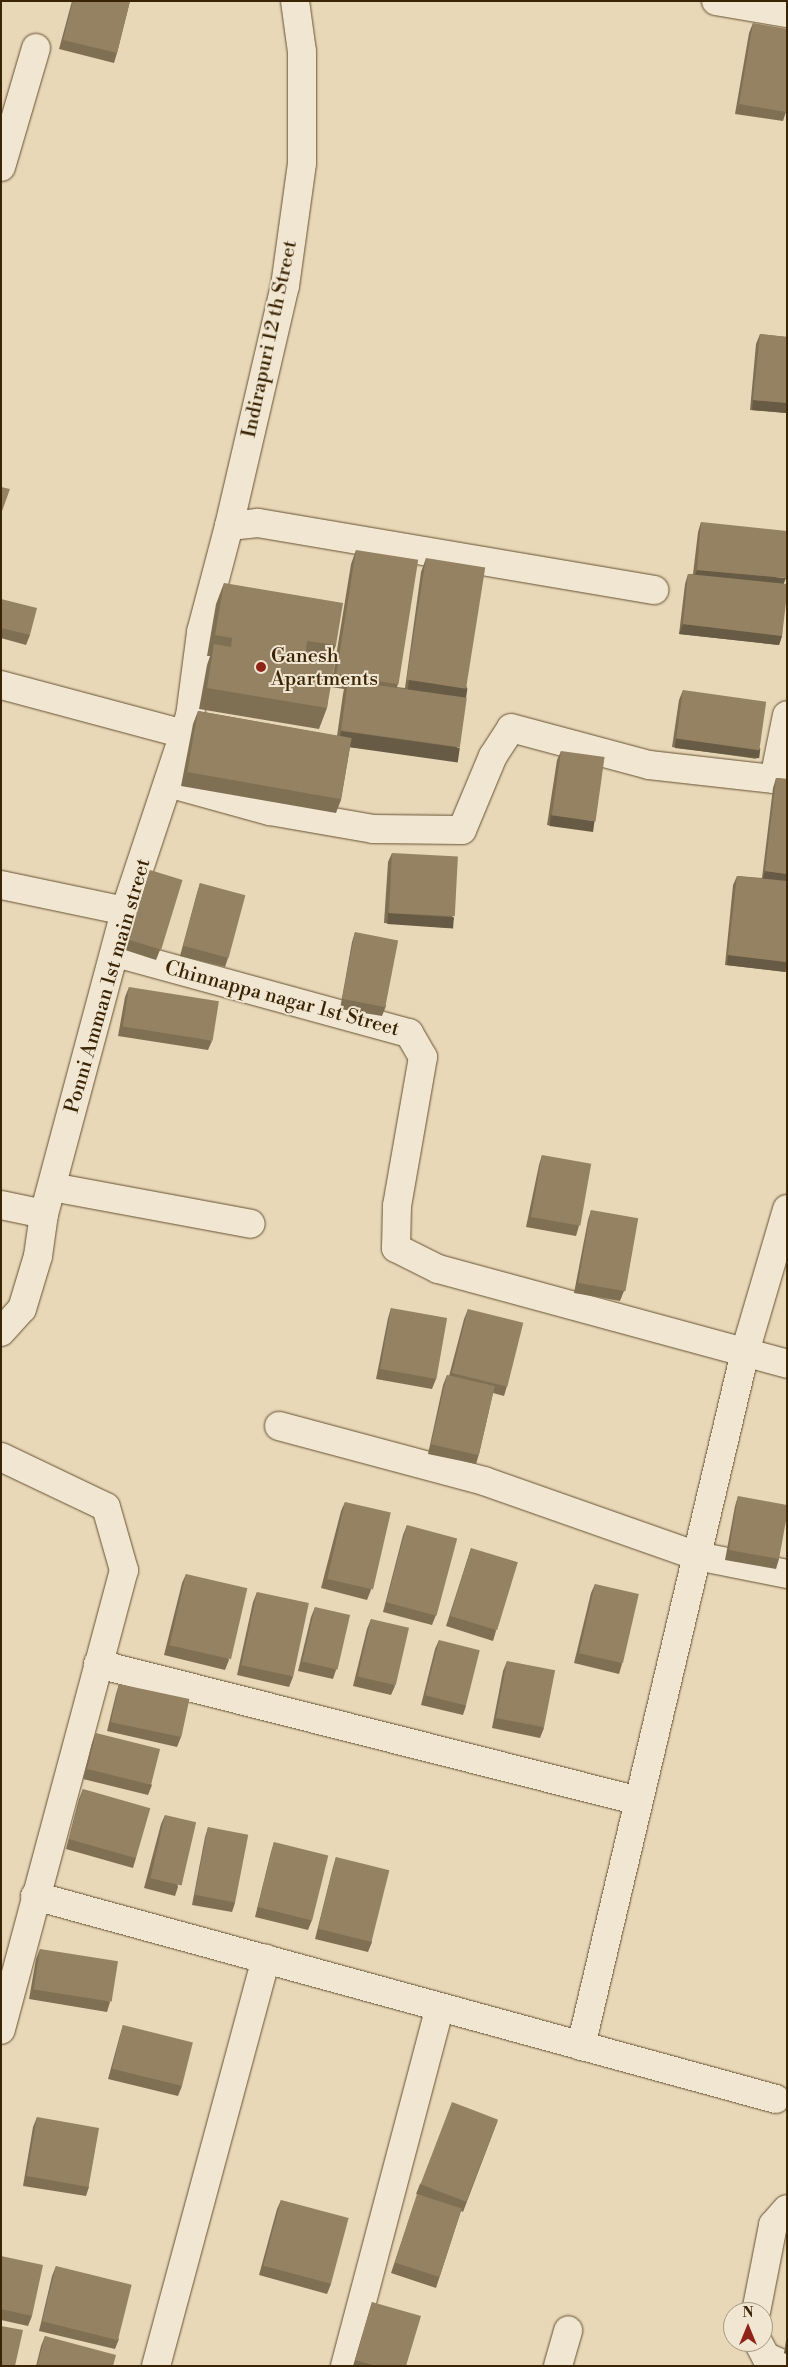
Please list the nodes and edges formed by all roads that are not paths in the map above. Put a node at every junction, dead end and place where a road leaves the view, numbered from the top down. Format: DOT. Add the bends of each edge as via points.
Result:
graph roads {
  1 [pos="295,1"];
  2 [pos="716,1"];
  3 [pos="787,13"];
  4 [pos="36,48"];
  5 [pos="1,167"];
  6 [pos="229,526"];
  7 [pos="654,590"];
  8 [pos="201,632"];
  9 [pos="1,686"];
  10 [pos="787,715"];
  11 [pos="184,734"];
  12 [pos="168,783"];
  13 [pos="1,885"];
  14 [pos="125,911"];
  15 [pos="116,953"];
  16 [pos="52,1187"];
  17 [pos="1,1205"];
  18 [pos="787,1209"];
  19 [pos="44,1214"];
  20 [pos="251,1224"];
  21 [pos="1,1332"];
  22 [pos="745,1352"];
  23 [pos="787,1364"];
  24 [pos="280,1426"];
  25 [pos="1,1457"];
  26 [pos="697,1556"];
  27 [pos="787,1574"];
  28 [pos="98,1664"];
  29 [pos="639,1801"];
  30 [pos="36,1896"];
  31 [pos="266,1960"];
  32 [pos="440,2007"];
  33 [pos="1,2030"];
  34 [pos="581,2046"];
  35 [pos="776,2099"];
  36 [pos="787,2209"];
  37 [pos="758,2302"];
  38 [pos="568,2330"];
  39 [pos="763,2352"];
  40 [pos="156,2366"];
  41 [pos="345,2366"];
  42 [pos="558,2366"];
  43 [pos="787,2366"];
  1 -- 6 [label="street, Indirapuri 12 th Street" via="302,52 302,163 285,286"];
  2 -- 3 [label="street"];
  4 -- 5 [label="street"];
  6 -- 7 [label="street" via="258,523"];
  6 -- 8 [label="street, Indirapuri 12 th Street"];
  8 -- 11 [label="street, Ponni Amman 1st main street" via="190,716"];
  9 -- 11 [label="street"];
  10 -- 12 [label="street" via="774,779 649,764 511,728 493,756 462,830 373,829 270,811"];
  11 -- 12 [label="street, Ponni Amman 1st main street"];
  12 -- 14 [label="street, Ponni Amman 1st main street"];
  13 -- 14 [label="street"];
  14 -- 15 [label="street, Ponni Amman 1st main street"];
  15 -- 16 [label="street, Ponni Amman 1st main street"];
  15 -- 22 [label="street, Chinnappa nagar 1st Street" via="409,1033 424,1057 397,1206 396,1248 438,1269"];
  16 -- 19 [label="street, Ponni Amman 1st main street"];
  16 -- 20 [label="street"];
  17 -- 19 [label="street"];
  18 -- 22 [label="street"];
  19 -- 21 [label="street, Ponni Amman 1st main street" via="38,1256 22,1309"];
  22 -- 23 [label="street"];
  22 -- 26 [label="street"];
  24 -- 26 [label="street" via="484,1481"];
  25 -- 28 [label="street" via="106,1507 124,1570"];
  26 -- 27 [label="street"];
  26 -- 29 [label="street"];
  28 -- 29 [label="street"];
  28 -- 30 [label="street"];
  29 -- 34 [label="street"];
  30 -- 31 [label="street"];
  30 -- 33 [label="street"];
  31 -- 32 [label="street"];
  31 -- 40 [label="street"];
  32 -- 34 [label="street"];
  32 -- 41 [label="street"];
  34 -- 35 [label="street"];
  36 -- 37 [label="street" via="773,2225"];
  38 -- 42 [label="street"];
  39 -- 43 [label="street" via="766,2357"];
}
